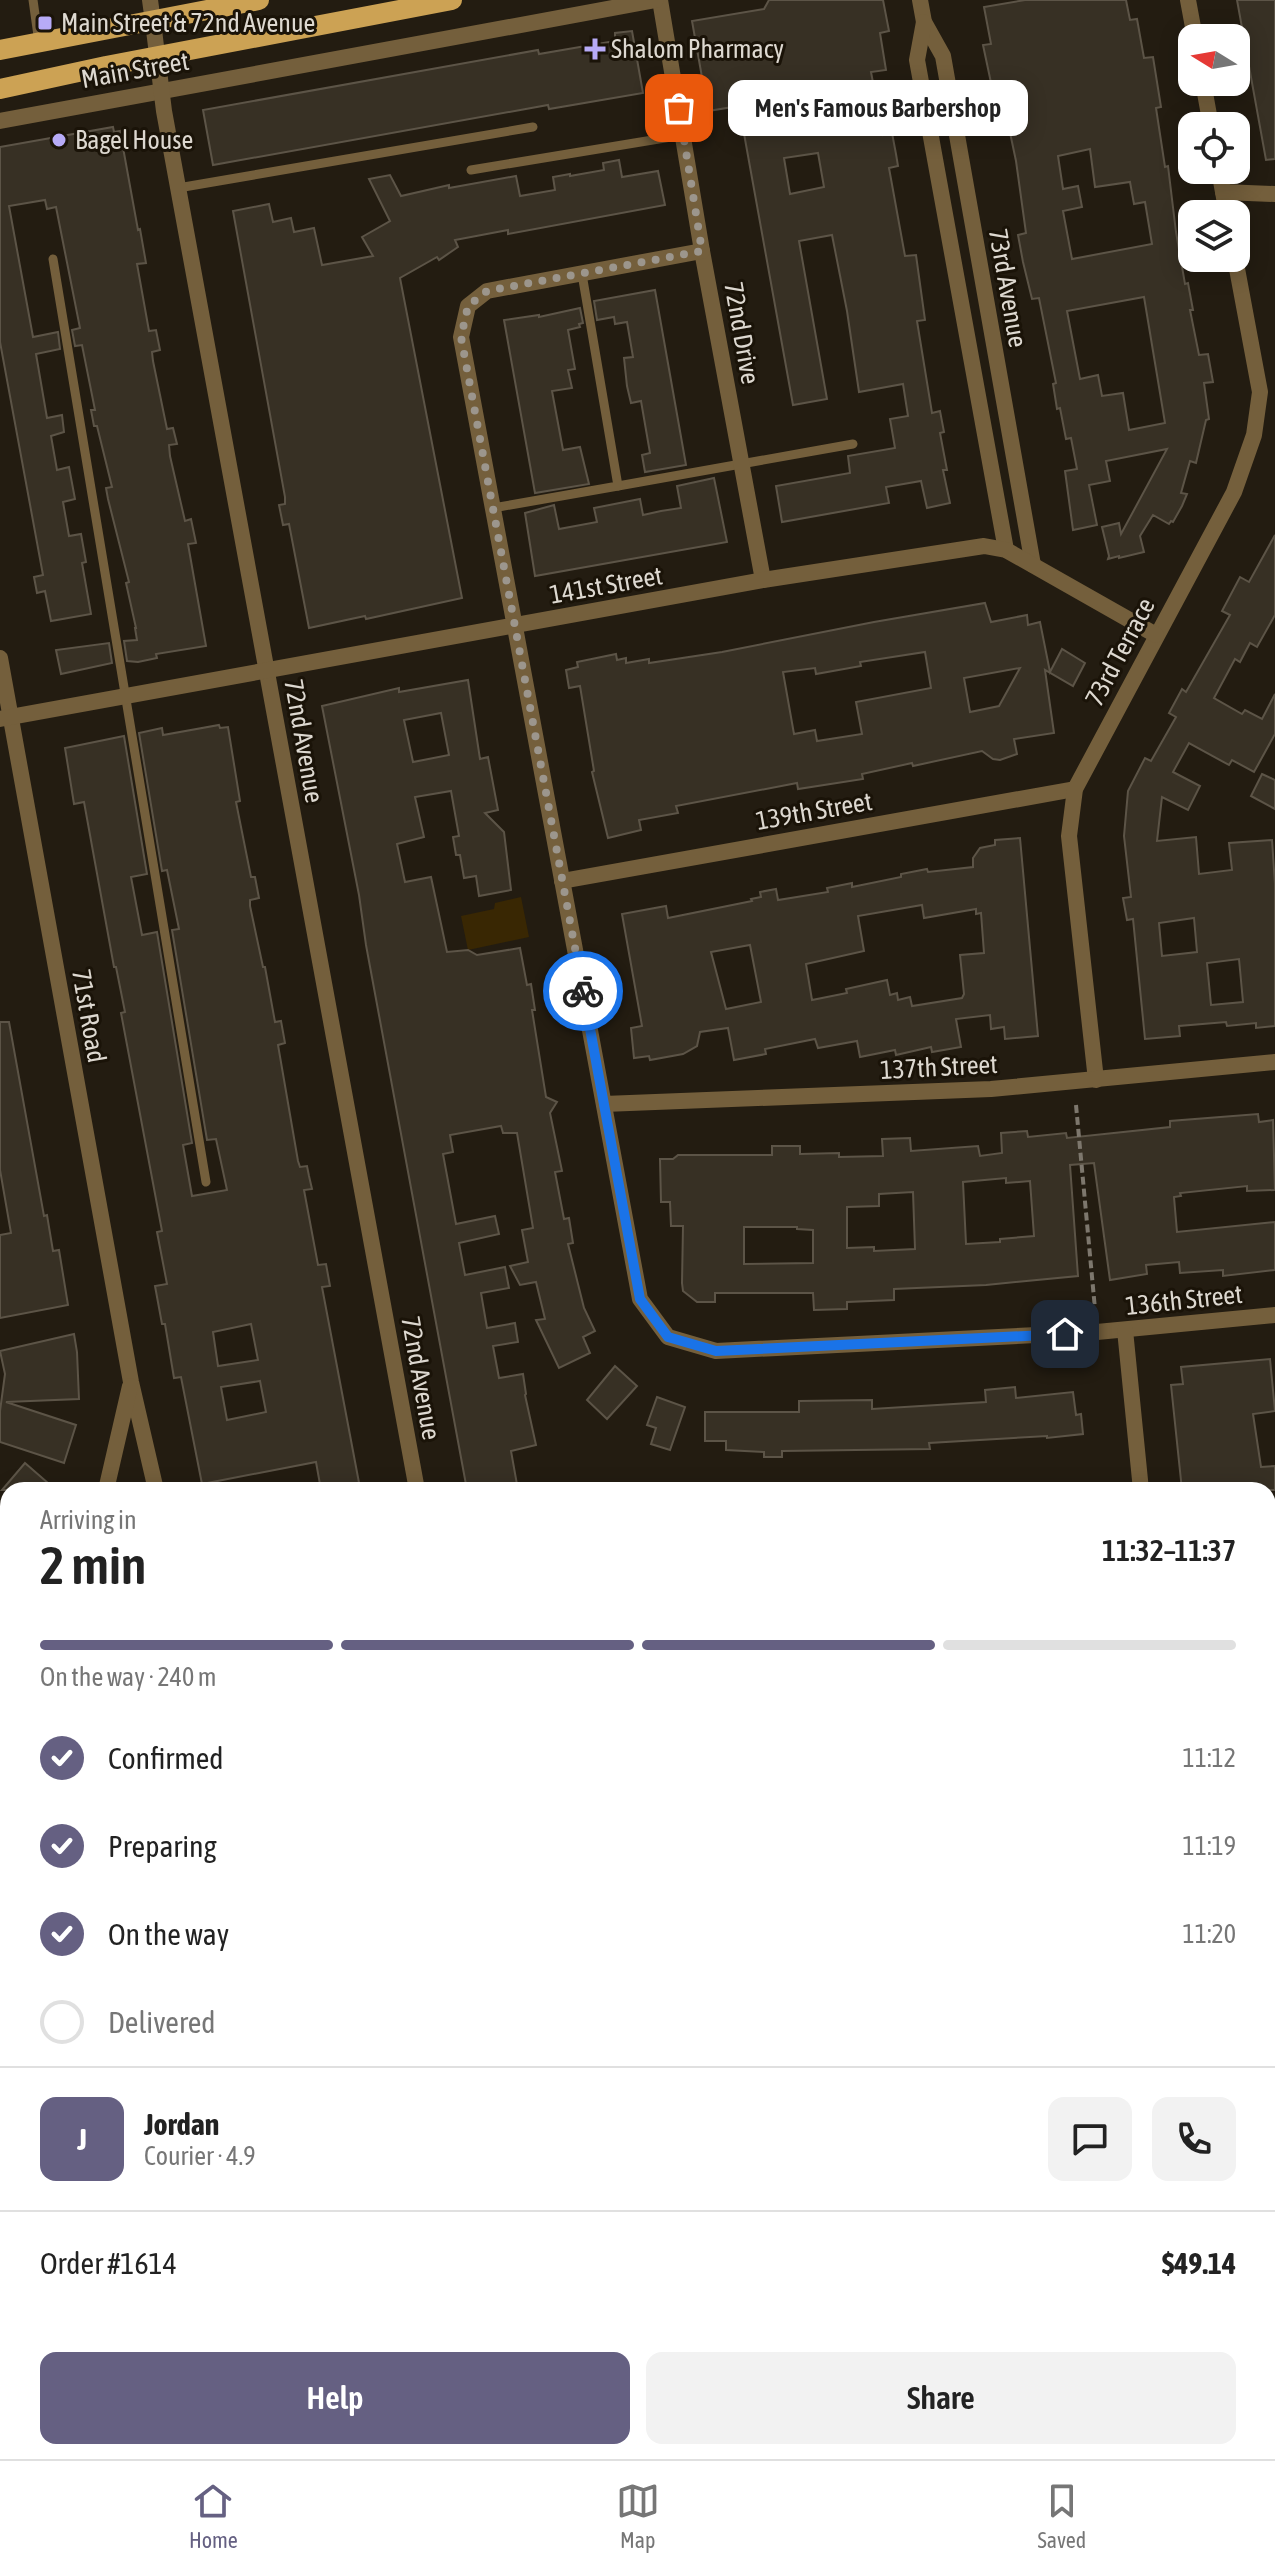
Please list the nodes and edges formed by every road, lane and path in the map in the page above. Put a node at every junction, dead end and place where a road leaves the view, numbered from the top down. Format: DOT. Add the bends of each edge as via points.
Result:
graph roads {
  1 [pos="33,0"];
  2 [pos="150,0"];
  3 [pos="259,0"];
  4 [pos="452,0"];
  5 [pos="658,0"];
  6 [pos="920,0"];
  7 [pos="1188,0"];
  8 [pos="153,22"];
  9 [pos="924,22"];
  10 [pos="1192,24"];
  11 [pos="39,43"];
  12 [pos="0,50"];
  13 [pos="157,57"];
  14 [pos="0,89"];
  15 [pos="160,92"];
  16 [pos="0,121"];
  17 [pos="533,127"];
  18 [pos="683,135"];
  19 [pos="471,170"];
  20 [pos="1222,184"];
  21 [pos="178,188"];
  22 [pos="1223,192"];
  23 [pos="1275,194"];
  24 [pos="1224,200"];
  25 [pos="702,251"];
  26 [pos="53,259"];
  27 [pos="1238,272"];
  28 [pos="582,274"];
  29 [pos="853,444"];
  30 [pos="742,463"];
  31 [pos="618,486"];
  32 [pos="493,508"];
  33 [pos="1006,550"];
  34 [pos="1033,565"];
  35 [pos="763,580"];
  36 [pos="515,625"];
  37 [pos="1156,635"];
  38 [pos="0,658"];
  39 [pos="267,671"];
  40 [pos="125,696"];
  41 [pos="6,718"];
  42 [pos="1075,789"];
  43 [pos="562,881"];
  44 [pos="1275,1062"];
  45 [pos="1096,1080"];
  46 [pos="604,1104"];
  47 [pos="1076,1105"];
  48 [pos="206,1182"];
  49 [pos="1095,1309"];
  50 [pos="1275,1315"];
  51 [pos="1125,1330"];
  52 [pos="131,1382"];
  53 [pos="108,1482"];
  54 [pos="154,1482"];
  55 [pos="416,1482"];
  56 [pos="1140,1482"];
  1 -- 11 [label="lane"];
  2 -- 8 [label="street, 72nd Avenue"];
  3 -- 8 [label="main road, Main Street"];
  4 -- 13 [label="main road, Main Street"];
  5 -- 15 [label="street, Main Street"];
  5 -- 18 [label="street, 72nd Drive"];
  6 -- 9 [label="street, 73rd Avenue"];
  7 -- 10 [label="street"];
  8 -- 11 [label="main road, Main Street"];
  8 -- 13 [label="street, 72nd Avenue"];
  9 -- 33 [label="street, 73rd Avenue" via="917,60"];
  9 -- 34 [label="street, 73rd Avenue" via="943,56"];
  11 -- 12 [label="main road, Main Street"];
  13 -- 14 [label="main road, Main Street"];
  13 -- 15 [label="street, 72nd Avenue"];
  15 -- 16 [label="street, Main Street"];
  15 -- 21 [label="street, 72nd Avenue"];
  17 -- 21 [label="lane"];
  18 -- 19 [label="lane"];
  18 -- 25 [label="street, 72nd Drive"];
  20 -- 22 [label="street"];
  21 -- 39 [label="street, 72nd Avenue"];
  22 -- 23 [label="street"];
  22 -- 24 [label="street"];
  25 -- 28 [label="street"];
  25 -- 30 [label="street, 72nd Drive"];
  26 -- 40 [label="lane"];
  27 -- 37 [label="street, 73rd Terrace" via="1260,392 1254,435 1234,492"];
  28 -- 31 [label="lane"];
  28 -- 32 [label="street" via="487,291 468,306 461,337"];
  29 -- 30 [label="lane"];
  30 -- 31 [label="lane"];
  30 -- 35 [label="street, 72nd Drive"];
  31 -- 32 [label="lane"];
  32 -- 36 [label="street"];
  33 -- 34 [label="street, 141st Street"];
  33 -- 35 [label="street, 141st Street" via="984,546"];
  34 -- 37 [label="street, 141st Street"];
  35 -- 36 [label="street, 141st Street"];
  36 -- 39 [label="street, 141st Street"];
  36 -- 43 [label="street"];
  37 -- 42 [label="street, 73rd Terrace"];
  38 -- 41 [label="street, 71st Road"];
  39 -- 40 [label="street, 141st Street"];
  39 -- 55 [label="street, 72nd Avenue"];
  40 -- 41 [label="street, 141st Street"];
  40 -- 48 [label="lane"];
  41 -- 52 [label="street, 71st Road"];
  42 -- 43 [label="street, 139th Street"];
  42 -- 45 [label="street, 73rd Terrace" via="1069,836"];
  43 -- 46 [label="street"];
  44 -- 45 [label="street, 137th Street"];
  45 -- 46 [label="street, 137th Street"];
  46 -- 51 [label="street, 136th Street" via="640,1299 668,1337 716,1351"];
  47 -- 49 [label="path"];
  50 -- 51 [label="street, 136th Street"];
  51 -- 56 [label="street"];
  52 -- 53 [label="street, 71st Road"];
  52 -- 54 [label="street, 71st Road"];
}
